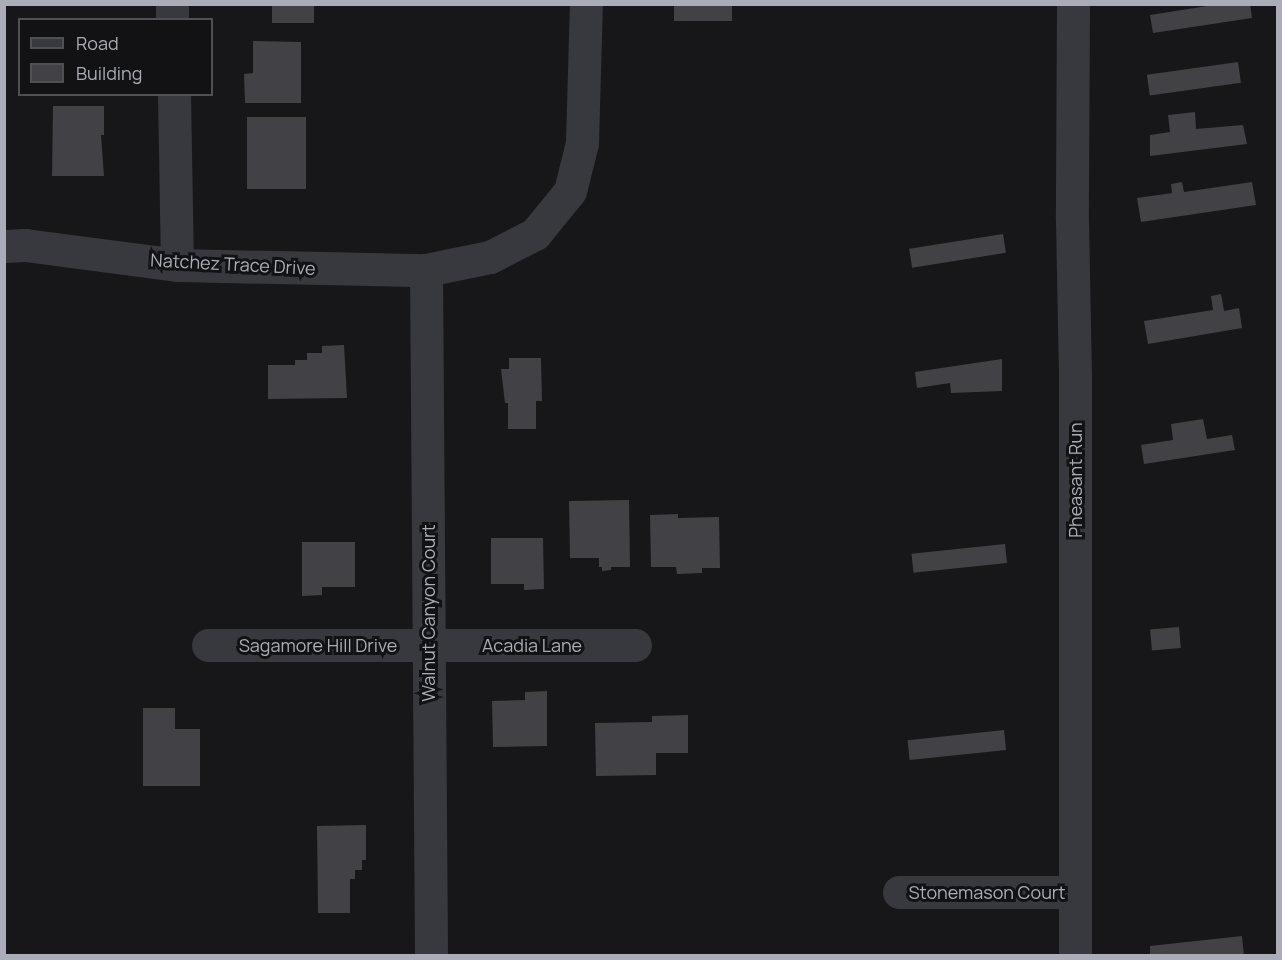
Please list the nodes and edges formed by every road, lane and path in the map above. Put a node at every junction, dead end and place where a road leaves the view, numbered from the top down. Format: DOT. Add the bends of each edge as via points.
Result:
graph roads {
  1 [pos="586,4"];
  2 [pos="1073,4"];
  3 [pos="174,96"];
  4 [pos="4,246"];
  5 [pos="177,264"];
  6 [pos="426,270"];
  7 [pos="208,645"];
  8 [pos="428,645"];
  9 [pos="635,645"];
  10 [pos="1075,891"];
  11 [pos="899,892"];
  12 [pos="431,956"];
  13 [pos="1076,956"];
  1 -- 6 [label="street, Natchez Trace Drive" via="582,143 570,191 535,234 490,257"];
  2 -- 10 [label="street, Pheasant Run"];
  3 -- 5 [label="street"];
  4 -- 5 [label="street, Natchez Trace Drive" via="25,245"];
  5 -- 6 [label="street, Natchez Trace Drive"];
  6 -- 8 [label="street, Walnut Canyon Court"];
  7 -- 8 [label="street, Sagamore Hill Drive"];
  8 -- 9 [label="street, Acadia Lane"];
  8 -- 12 [label="street, Walnut Canyon Court"];
  10 -- 11 [label="street, Stonemason Court"];
  10 -- 13 [label="street, Pheasant Run"];
}
